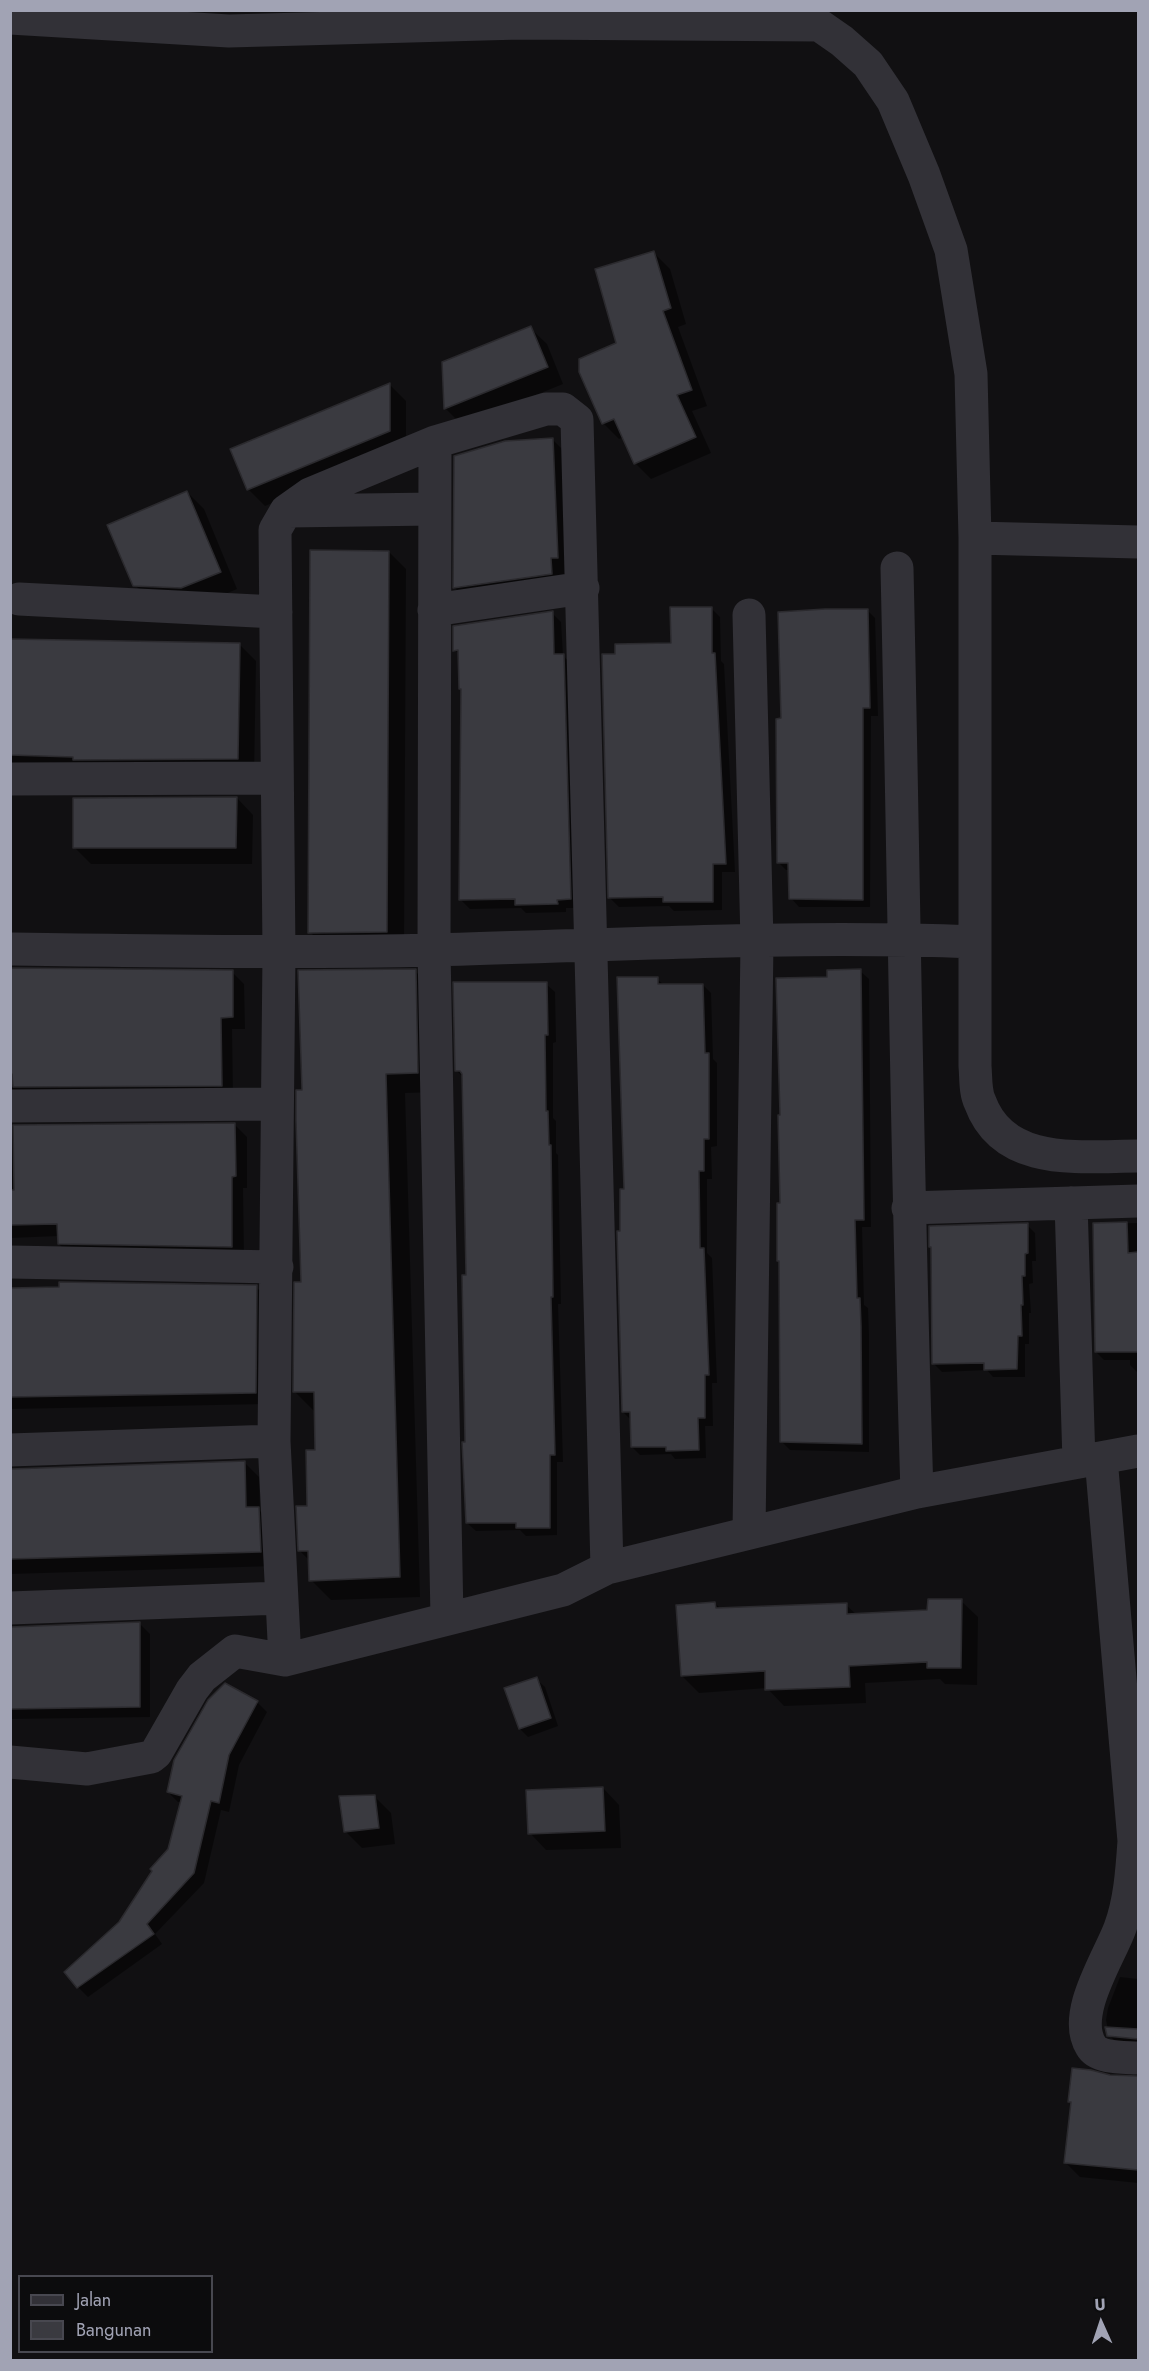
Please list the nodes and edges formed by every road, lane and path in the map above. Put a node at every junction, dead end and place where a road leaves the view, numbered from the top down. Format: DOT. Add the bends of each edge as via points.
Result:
graph roads {
  1 [pos="10,18"];
  2 [pos="819,18"];
  3 [pos="435,442"];
  4 [pos="434,509"];
  5 [pos="286,511"];
  6 [pos="975,538"];
  7 [pos="1138,542"];
  8 [pos="897,568"];
  9 [pos="583,588"];
  10 [pos="19,599"];
  11 [pos="434,610"];
  12 [pos="276,612"];
  13 [pos="749,615"];
  14 [pos="277,778"];
  15 [pos="10,779"];
  16 [pos="906,939"];
  17 [pos="757,942"];
  18 [pos="974,942"];
  19 [pos="592,946"];
  20 [pos="10,949"];
  21 [pos="434,950"];
  22 [pos="279,953"];
  23 [pos="277,1104"];
  24 [pos="10,1106"];
  25 [pos="1138,1156"];
  26 [pos="1138,1201"];
  27 [pos="1071,1203"];
  28 [pos="908,1208"];
  29 [pos="10,1262"];
  30 [pos="277,1267"];
  31 [pos="274,1441"];
  32 [pos="10,1450"];
  33 [pos="1138,1451"];
  34 [pos="1090,1460"];
  35 [pos="917,1492"];
  36 [pos="749,1533"];
  37 [pos="607,1568"];
  38 [pos="281,1598"];
  39 [pos="10,1608"];
  40 [pos="447,1618"];
  41 [pos="285,1660"];
  42 [pos="10,1762"];
  43 [pos="1138,2058"];
  1 -- 2 [label="street" via="229,31"];
  2 -- 6 [label="street" via="868,64 893,101 951,250 971,374"];
  3 -- 4 [label="street"];
  3 -- 5 [label="street" via="310,494"];
  3 -- 9 [label="street" via="546,409 563,409 577,420"];
  4 -- 5 [label="street"];
  4 -- 11 [label="street"];
  5 -- 12 [label="street" via="275,530"];
  6 -- 7 [label="street"];
  6 -- 18 [label="street"];
  8 -- 16 [label="street"];
  9 -- 11 [label="street"];
  9 -- 19 [label="street"];
  10 -- 12 [label="street"];
  11 -- 21 [label="street"];
  12 -- 14 [label="street"];
  13 -- 17 [label="street"];
  14 -- 15 [label="street"];
  14 -- 22 [label="street"];
  16 -- 17 [label="street"];
  16 -- 18 [label="street"];
  16 -- 28 [label="street"];
  17 -- 19 [label="street"];
  17 -- 36 [label="street"];
  18 -- 25 [label="street" via="979,1102 995,1129 1015,1145 1051,1156"];
  19 -- 21 [label="street"];
  19 -- 37 [label="street"];
  20 -- 22 [label="street"];
  21 -- 22 [label="street"];
  21 -- 40 [label="street"];
  22 -- 23 [label="street"];
  23 -- 24 [label="street"];
  23 -- 30 [label="street"];
  26 -- 27 [label="street"];
  27 -- 28 [label="street"];
  27 -- 34 [label="street"];
  28 -- 35 [label="street"];
  29 -- 30 [label="street"];
  30 -- 31 [label="street"];
  31 -- 32 [label="street"];
  31 -- 38 [label="street"];
  33 -- 34 [label="street"];
  34 -- 35 [label="street"];
  34 -- 43 [label="street" via="1134,1841 1120,1928 1091,1996 1086,2035 1091,2048 1100,2054"];
  35 -- 36 [label="street"];
  36 -- 37 [label="street"];
  37 -- 40 [label="street" via="563,1590"];
  38 -- 39 [label="street"];
  38 -- 41 [label="street"];
  40 -- 41 [label="street"];
  41 -- 42 [label="street" via="235,1651 202,1677 151,1757 87,1769"];
}
